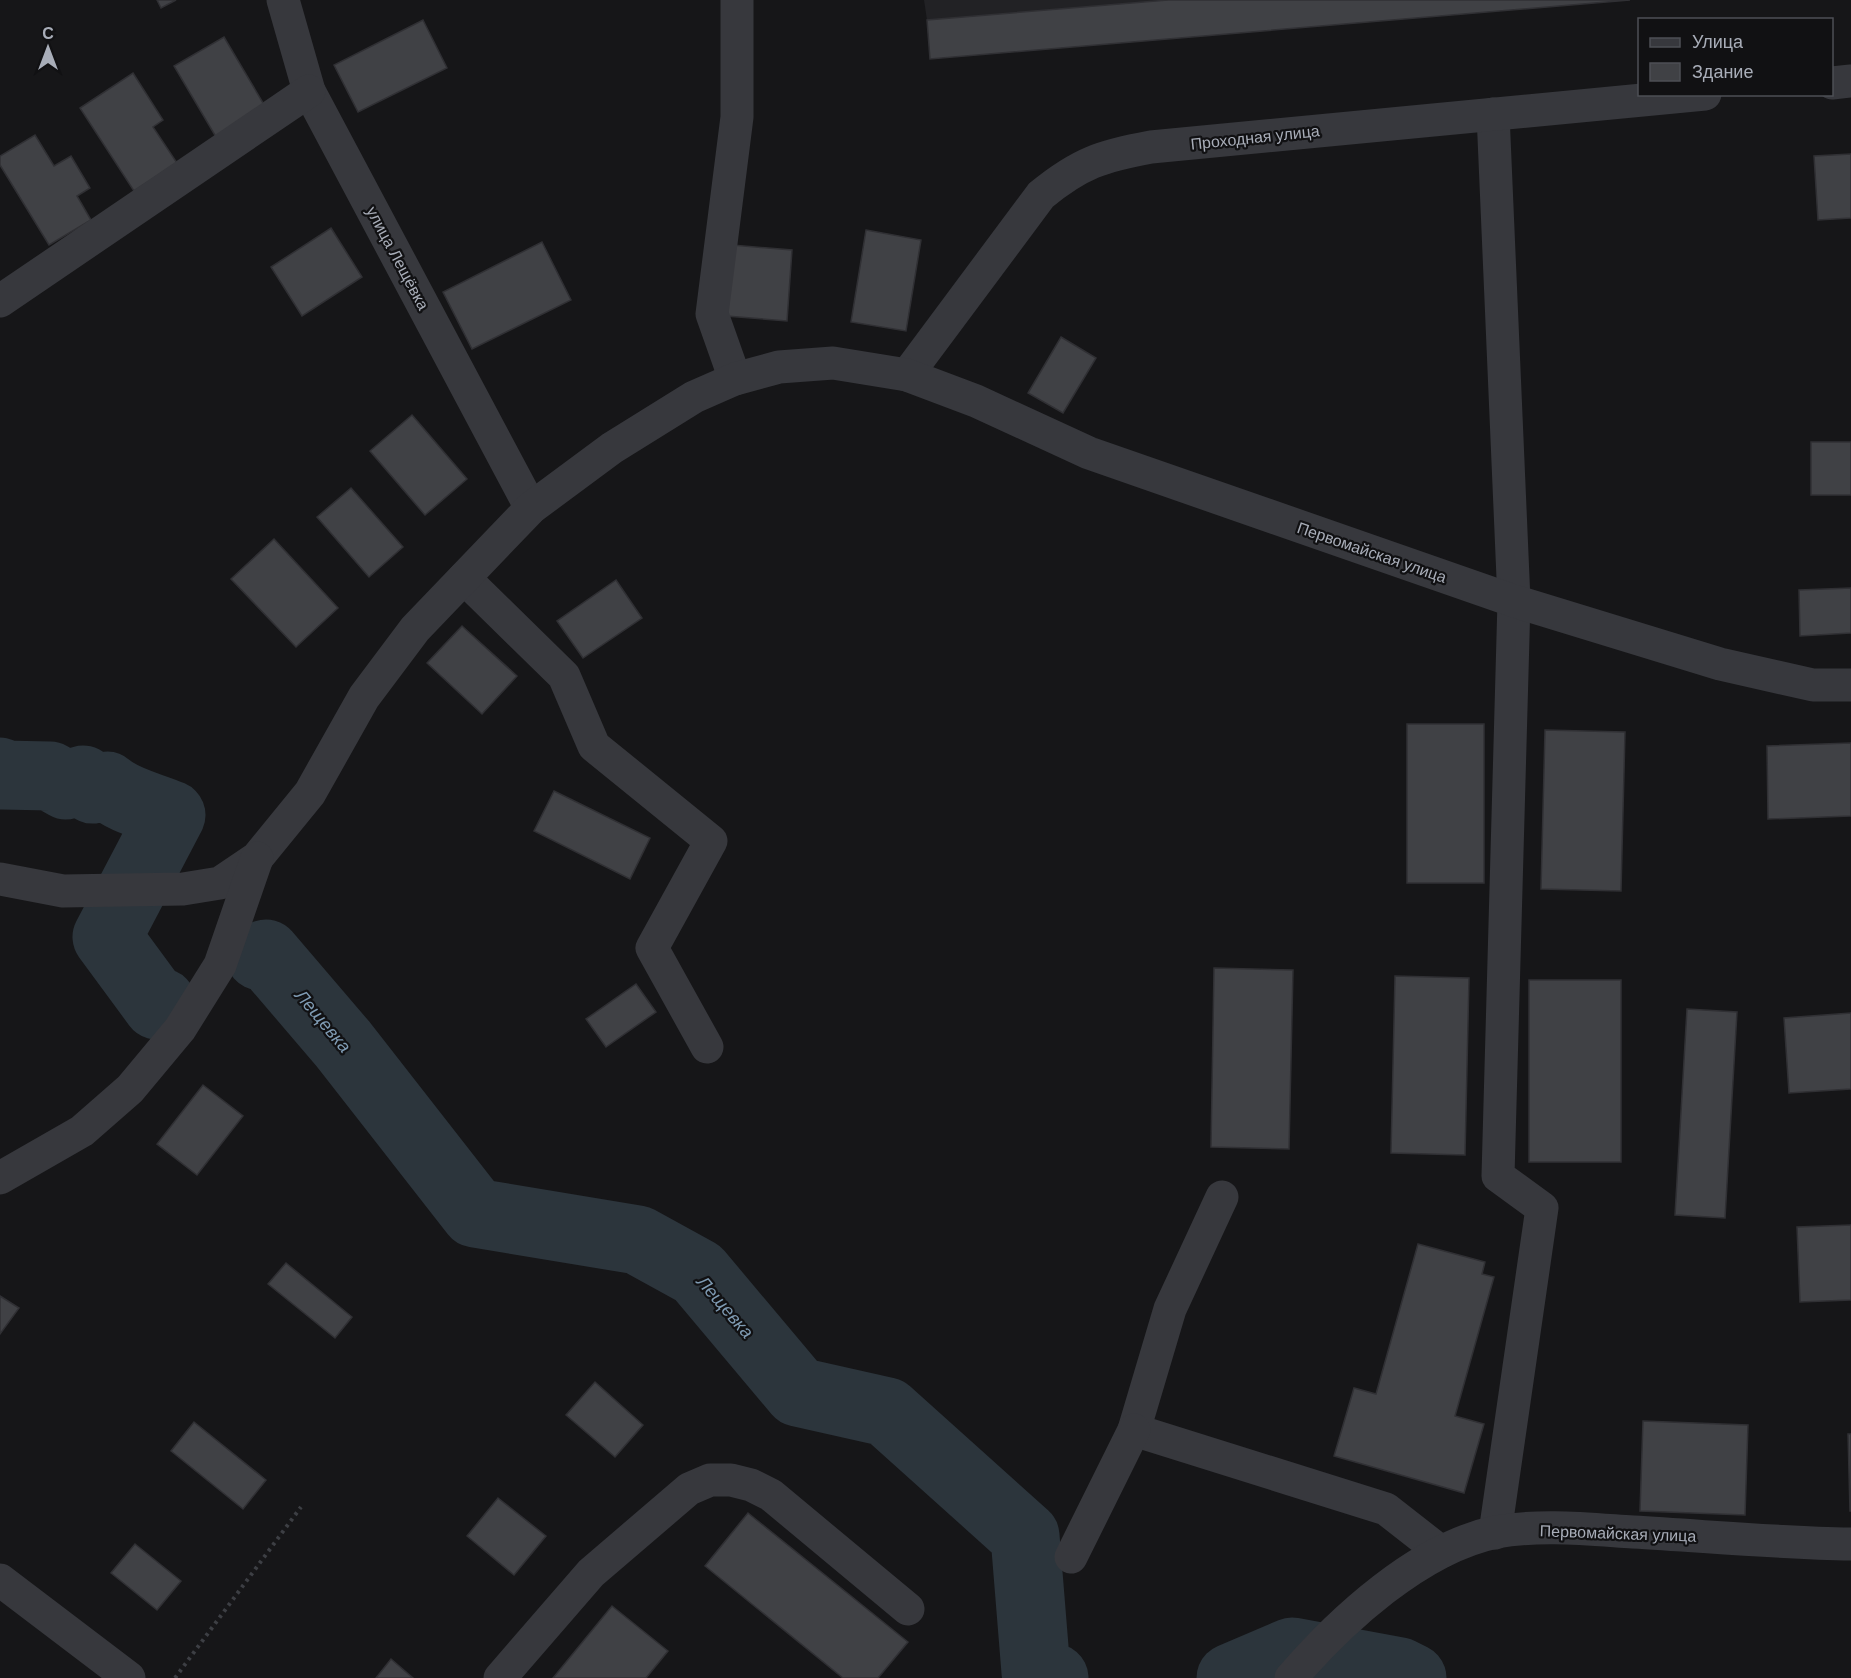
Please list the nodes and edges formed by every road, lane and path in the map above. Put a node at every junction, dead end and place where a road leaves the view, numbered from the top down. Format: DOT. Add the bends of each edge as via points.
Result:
graph roads {
  1 [pos="284,0"];
  2 [pos="737,0"];
  3 [pos="1851,81"];
  4 [pos="1833,83"];
  5 [pos="309,91"];
  6 [pos="1684,96"];
  7 [pos="1493,114"];
  8 [pos="0,301"];
  9 [pos="907,375"];
  10 [pos="735,379"];
  11 [pos="531,508"];
  12 [pos="464,578"];
  13 [pos="1514,601"];
  14 [pos="1851,685"];
  15 [pos="257,858"];
  16 [pos="0,879"];
  17 [pos="707,1047"];
  18 [pos="0,1178"];
  19 [pos="1222,1197"];
  20 [pos="1134,1430"];
  21 [pos="301,1507"];
  22 [pos="1495,1533"];
  23 [pos="1851,1544"];
  24 [pos="1441,1552"];
  25 [pos="1071,1557"];
  26 [pos="0,1580"];
  27 [pos="908,1609"];
  28 [pos="1295,1673"];
  29 [pos="129,1678"];
  30 [pos="175,1678"];
  31 [pos="500,1678"];
  1 -- 5 [label="street, улица Лещёвка"];
  2 -- 10 [label="street" via="737,117 712,315"];
  3 -- 4 [label="street"];
  5 -- 8 [label="street"];
  5 -- 11 [label="street, улица Лещёвка"];
  6 -- 7 [label="street, Проходная улица"];
  7 -- 9 [label="street, Проходная улица" via="1151,147 1106,156 1069,172 1041,195"];
  7 -- 13 [label="street"];
  9 -- 10 [label="street, Первомайская улица" via="833,363 779,368"];
  9 -- 13 [label="street, Первомайская улица" via="976,401 1089,453"];
  10 -- 11 [label="street, Первомайская улица" via="694,397 612,448"];
  11 -- 12 [label="street, Первомайская улица"];
  12 -- 15 [label="street, Первомайская улица" via="415,629 364,697 310,793"];
  12 -- 17 [label="street" via="564,676 594,746 711,840 652,948"];
  13 -- 14 [label="street, Первомайская улица" via="1720,664 1813,685"];
  13 -- 22 [label="street" via="1498,1176 1542,1208"];
  15 -- 16 [label="street" via="220,883 183,889 63,891"];
  15 -- 18 [label="street" via="220,965 180,1029 130,1089 82,1131"];
  19 -- 20 [label="street" via="1170,1309"];
  20 -- 24 [label="street" via="1386,1509"];
  20 -- 25 [label="street"];
  21 -- 30 [label="path"];
  22 -- 23 [label="street, Первомайская улица" via="1552,1527"];
  22 -- 24 [label="street, Первомайская улица"];
  24 -- 28 [label="street, Первомайская улица" via="1388,1586"];
  26 -- 29 [label="street"];
  27 -- 31 [label="street" via="771,1495 731,1480 710,1480 689,1489 591,1573"];
}
